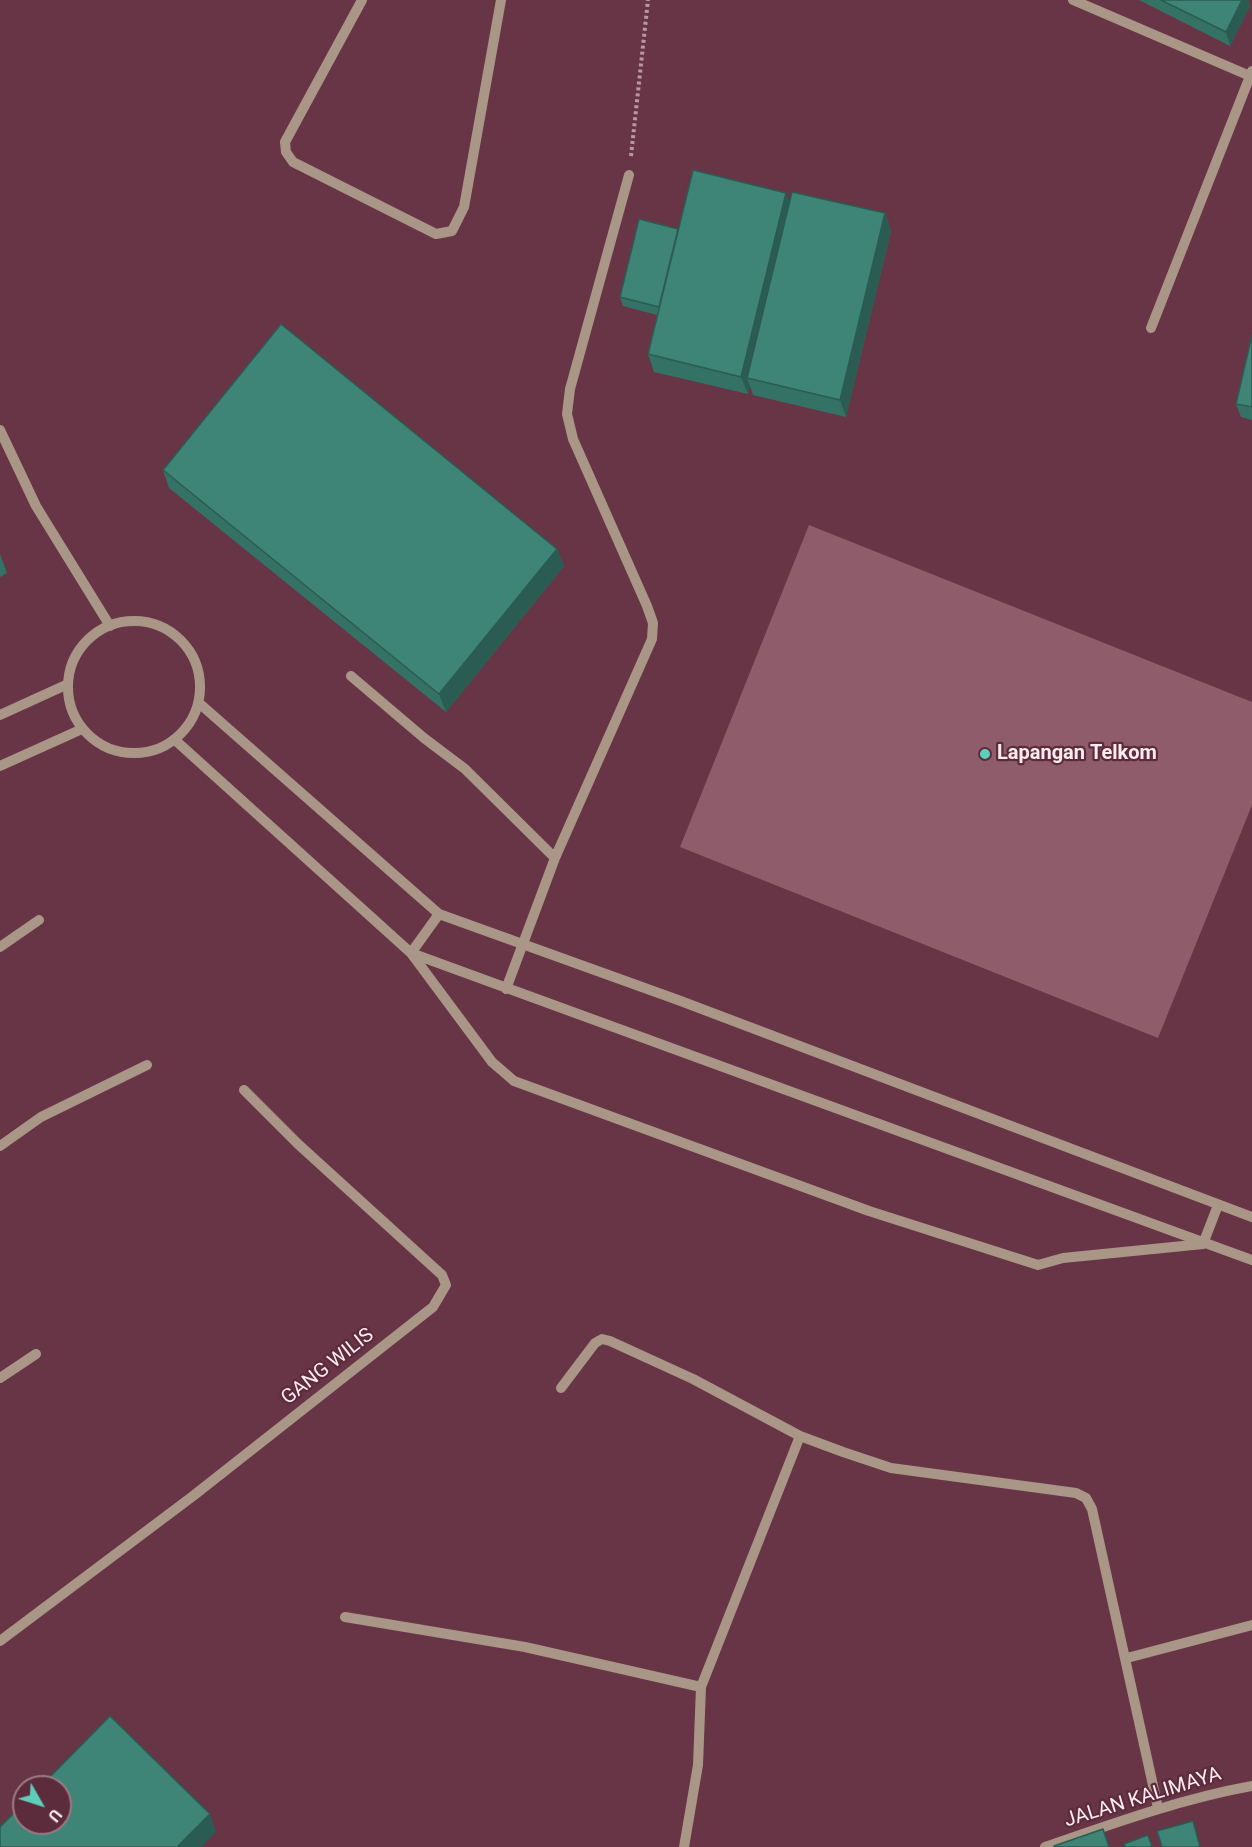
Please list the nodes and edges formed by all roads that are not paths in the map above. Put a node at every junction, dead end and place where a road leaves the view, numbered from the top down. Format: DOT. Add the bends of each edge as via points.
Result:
graph roads {
  1 [pos="362,0"];
  2 [pos="501,0"];
  3 [pos="1073,0"];
  4 [pos="1251,73"];
  5 [pos="629,175"];
  6 [pos="1151,328"];
  7 [pos="0,430"];
  8 [pos="110,626"];
  9 [pos="351,676"];
  10 [pos="68,684"];
  11 [pos="199,703"];
  12 [pos="0,715"];
  13 [pos="82,729"];
  14 [pos="175,740"];
  15 [pos="0,766"];
  16 [pos="555,858"];
  17 [pos="439,914"];
  18 [pos="39,920"];
  19 [pos="522,944"];
  20 [pos="0,947"];
  21 [pos="411,953"];
  22 [pos="506,989"];
  23 [pos="147,1065"];
  24 [pos="244,1090"];
  25 [pos="0,1146"];
  26 [pos="1218,1205"];
  27 [pos="1252,1217"];
  28 [pos="1203,1244"];
  29 [pos="1252,1260"];
  30 [pos="36,1354"];
  31 [pos="0,1378"];
  32 [pos="561,1388"];
  33 [pos="800,1436"];
  34 [pos="345,1617"];
  35 [pos="1252,1625"];
  36 [pos="0,1641"];
  37 [pos="1127,1658"];
  38 [pos="701,1687"];
  39 [pos="1252,1786"];
  40 [pos="1158,1808"];
  41 [pos="684,1847"];
  42 [pos="1045,1847"];
  1 -- 2 [label="street" via="285,142 286,152 293,162 436,234 452,231 464,207"];
  3 -- 4 [label="street"];
  4 -- 6 [label="street"];
  5 -- 16 [label="street" via="570,389 567,414 573,440 647,606 653,623 652,639"];
  7 -- 8 [label="street" via="36,506"];
  8 -- 10 [label="street" via="93,635 81,649"];
  8 -- 11 [label="street" via="134,621 157,625 178,637 193,656 200,679"];
  9 -- 16 [label="street" via="465,769"];
  10 -- 12 [label="street"];
  10 -- 13 [label="street" via="71,708"];
  11 -- 14 [label="street" via="190,723"];
  11 -- 17 [label="street"];
  13 -- 14 [label="street" via="102,746 126,754 152,751"];
  13 -- 15 [label="street"];
  14 -- 21 [label="street"];
  16 -- 19 [label="street"];
  17 -- 19 [label="street"];
  17 -- 21 [label="street"];
  18 -- 20 [label="street"];
  19 -- 22 [label="street"];
  19 -- 26 [label="street"];
  21 -- 22 [label="street"];
  21 -- 28 [label="street" via="492,1062 514,1081 869,1211 1038,1265 1063,1258"];
  22 -- 28 [label="street"];
  23 -- 25 [label="street" via="41,1117"];
  24 -- 36 [label="street, GANG WILIS" via="442,1275 446,1285 442,1295 433,1307 193,1496"];
  26 -- 27 [label="street"];
  26 -- 28 [label="street"];
  28 -- 29 [label="street"];
  30 -- 31 [label="street"];
  32 -- 33 [label="street" via="595,1343 610,1341 693,1379"];
  33 -- 37 [label="street" via="891,1468 1076,1493 1086,1498 1092,1509"];
  33 -- 38 [label="street"];
  34 -- 38 [label="street" via="525,1647"];
  35 -- 37 [label="street"];
  37 -- 40 [label="street"];
  38 -- 41 [label="street" via="698,1765"];
  39 -- 40 [label="street, JALAN KALIMAYA"];
  40 -- 42 [label="street, JALAN KALIMAYA"];
}
